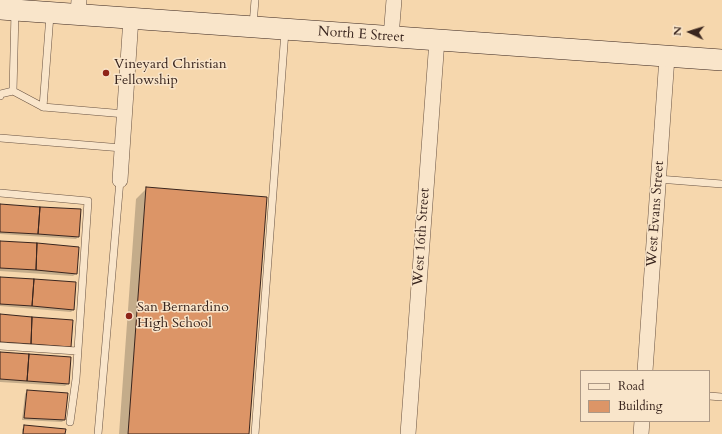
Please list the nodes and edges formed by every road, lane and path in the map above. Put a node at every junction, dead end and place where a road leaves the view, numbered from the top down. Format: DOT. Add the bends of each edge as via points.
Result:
graph roads {
  1 [pos="255,0"];
  2 [pos="394,0"];
  3 [pos="79,7"];
  4 [pos="8,9"];
  5 [pos="50,12"];
  6 [pos="131,18"];
  7 [pos="253,27"];
  8 [pos="285,29"];
  9 [pos="391,37"];
  10 [pos="437,40"];
  11 [pos="667,56"];
  12 [pos="722,60"];
  13 [pos="13,91"];
  14 [pos="0,96"];
  15 [pos="43,107"];
  16 [pos="125,114"];
  17 [pos="0,138"];
  18 [pos="122,148"];
  19 [pos="658,179"];
  20 [pos="120,180"];
  21 [pos="722,184"];
  22 [pos="0,193"];
  23 [pos="0,346"];
  24 [pos="77,351"];
  25 [pos="645,370"];
  26 [pos="710,396"];
  27 [pos="722,397"];
  28 [pos="70,422"];
  29 [pos="642,422"];
  30 [pos="98,434"];
  31 [pos="255,434"];
  32 [pos="408,434"];
  33 [pos="641,434"];
  1 -- 7 [label="lane"];
  2 -- 9 [label="street"];
  3 -- 5 [label="main road, North E Street"];
  3 -- 6 [label="main road, North E Street"];
  4 -- 5 [label="main road, North E Street"];
  4 -- 13 [label="lane"];
  5 -- 15 [label="lane"];
  6 -- 7 [label="main road, North E Street"];
  6 -- 16 [label="street"];
  7 -- 8 [label="main road, North E Street"];
  8 -- 9 [label="main road, North E Street"];
  8 -- 31 [label="lane"];
  9 -- 10 [label="main road, North E Street"];
  10 -- 11 [label="main road, North E Street"];
  10 -- 32 [label="street, West 16th Street"];
  11 -- 12 [label="main road, North E Street"];
  11 -- 19 [label="street, West Evans Street"];
  13 -- 14 [label="lane"];
  13 -- 15 [label="lane"];
  15 -- 16 [label="lane"];
  16 -- 18 [label="street"];
  17 -- 18 [label="lane"];
  18 -- 20 [label="street"];
  19 -- 21 [label="lane"];
  19 -- 25 [label="street, West Evans Street"];
  20 -- 30 [label="lane"];
  22 -- 24 [label="lane" via="88,201"];
  23 -- 24 [label="lane"];
  24 -- 28 [label="lane"];
  26 -- 27 [label="lane"];
  29 -- 33 [label="street"];
}
